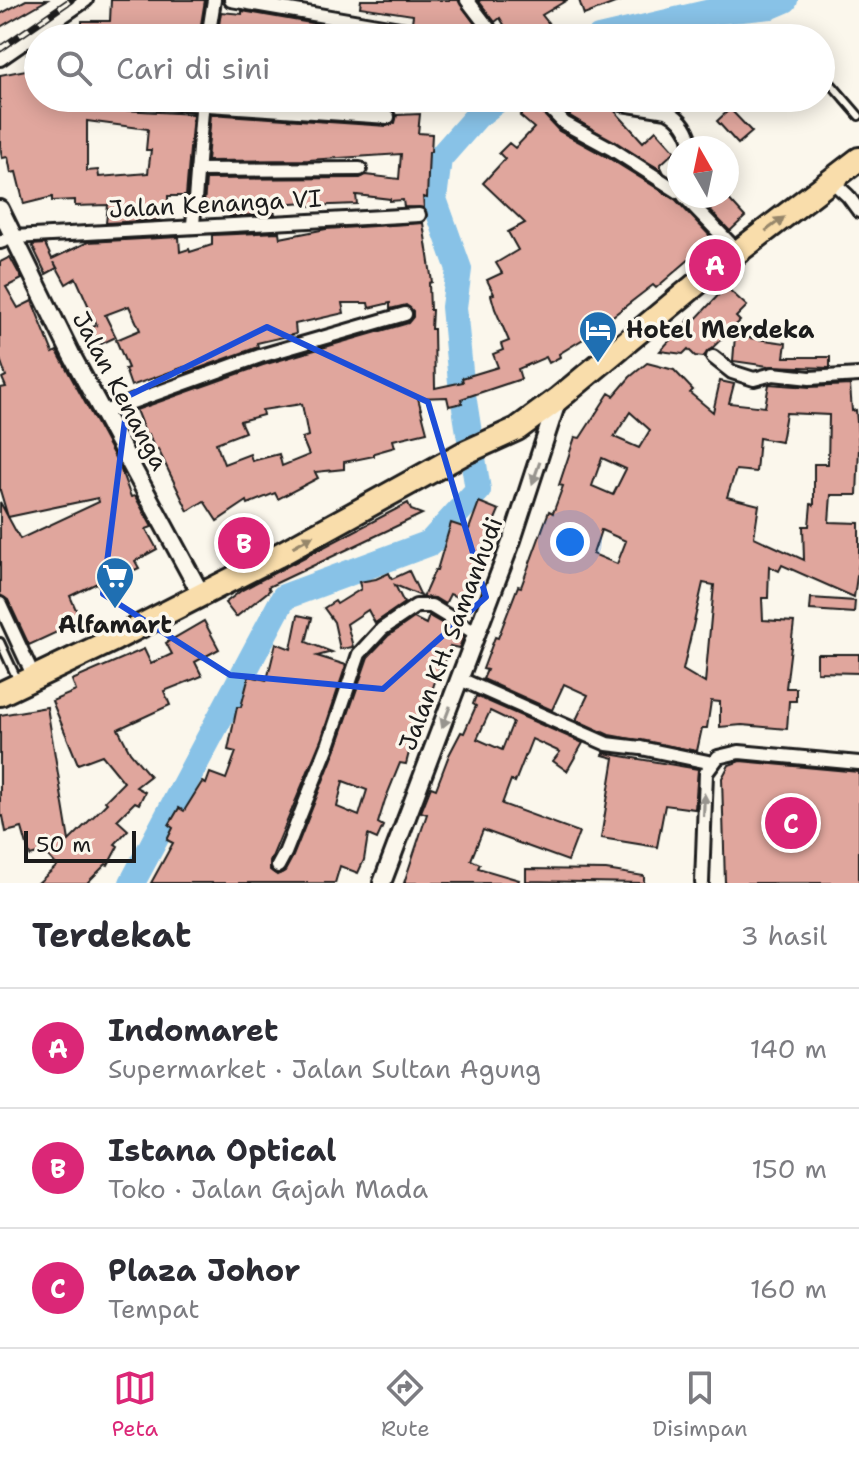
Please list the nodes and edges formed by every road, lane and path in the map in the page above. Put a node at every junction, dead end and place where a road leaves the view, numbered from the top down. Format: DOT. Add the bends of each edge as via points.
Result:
graph roads {
  1 [pos="86,0"];
  2 [pos="214,0"];
  3 [pos="231,0"];
  4 [pos="467,0"];
  5 [pos="51,24"];
  6 [pos="210,24"];
  7 [pos="371,24"];
  8 [pos="485,24"];
  9 [pos="24,43"];
  10 [pos="0,59"];
  11 [pos="835,88"];
  12 [pos="202,112"];
  13 [pos="326,112"];
  14 [pos="553,112"];
  15 [pos="669,112"];
  16 [pos="859,116"];
  17 [pos="388,117"];
  18 [pos="689,136"];
  19 [pos="859,159"];
  20 [pos="360,169"];
  21 [pos="197,170"];
  22 [pos="832,181"];
  23 [pos="667,182"];
  24 [pos="697,208"];
  25 [pos="0,209"];
  26 [pos="859,211"];
  27 [pos="419,215"];
  28 [pos="193,225"];
  29 [pos="7,239"];
  30 [pos="738,252"];
  31 [pos="405,314"];
  32 [pos="713,357"];
  33 [pos="859,375"];
  34 [pos="558,399"];
  35 [pos="104,412"];
  36 [pos="201,594"];
  37 [pos="0,604"];
  38 [pos="477,634"];
  39 [pos="0,642"];
  40 [pos="460,679"];
  41 [pos="18,685"];
  42 [pos="713,763"];
  43 [pos="859,763"];
  44 [pos="278,866"];
  45 [pos="382,883"];
  46 [pos="702,883"];
  1 -- 5 [label="street"];
  2 -- 6 [label="street"];
  3 -- 7 [label="street"];
  4 -- 8 [label="street"];
  9 -- 10 [label="street"];
  11 -- 16 [label="lane"];
  12 -- 21 [label="street"];
  13 -- 17 [label="street"];
  14 -- 23 [label="street"];
  15 -- 18 [label="street"];
  19 -- 22 [label="highway"];
  20 -- 21 [label="street"];
  21 -- 28 [label="street"];
  22 -- 26 [label="street"];
  30 -- 22 [label="highway, one-way"];
  24 -- 30 [label="street"];
  25 -- 29 [label="main road, Jalan Kenanga"];
  27 -- 28 [label="street, Jalan Kenanga VI"];
  28 -- 29 [label="street, Jalan Kenanga VI"];
  29 -- 35 [label="main road, Jalan Kenanga"];
  30 -- 34 [label="highway"];
  31 -- 35 [label="street" via="260,356"];
  32 -- 33 [label="street" via="732,372 754,379 773,374"];
  36 -- 34 [label="highway, one-way" via="517,429"];
  34 -- 38 [label="main road, Jalan KH. Samanhudi, one-way"];
  35 -- 36 [label="main road, Jalan Kenanga"];
  36 -- 41 [label="highway"];
  37 -- 41 [label="street"];
  38 -- 40 [label="main road, Jalan KH. Samanhudi"];
  38 -- 44 [label="street" via="431,606 416,606 382,629 359,654"];
  39 -- 41 [label="lane"];
  40 -- 42 [label="street" via="607,744"];
  40 -- 45 [label="main road, Jalan KH. Samanhudi, one-way"];
  42 -- 43 [label="street" via="739,752"];
  46 -- 42 [label="street, one-way" via="706,773"];
}
